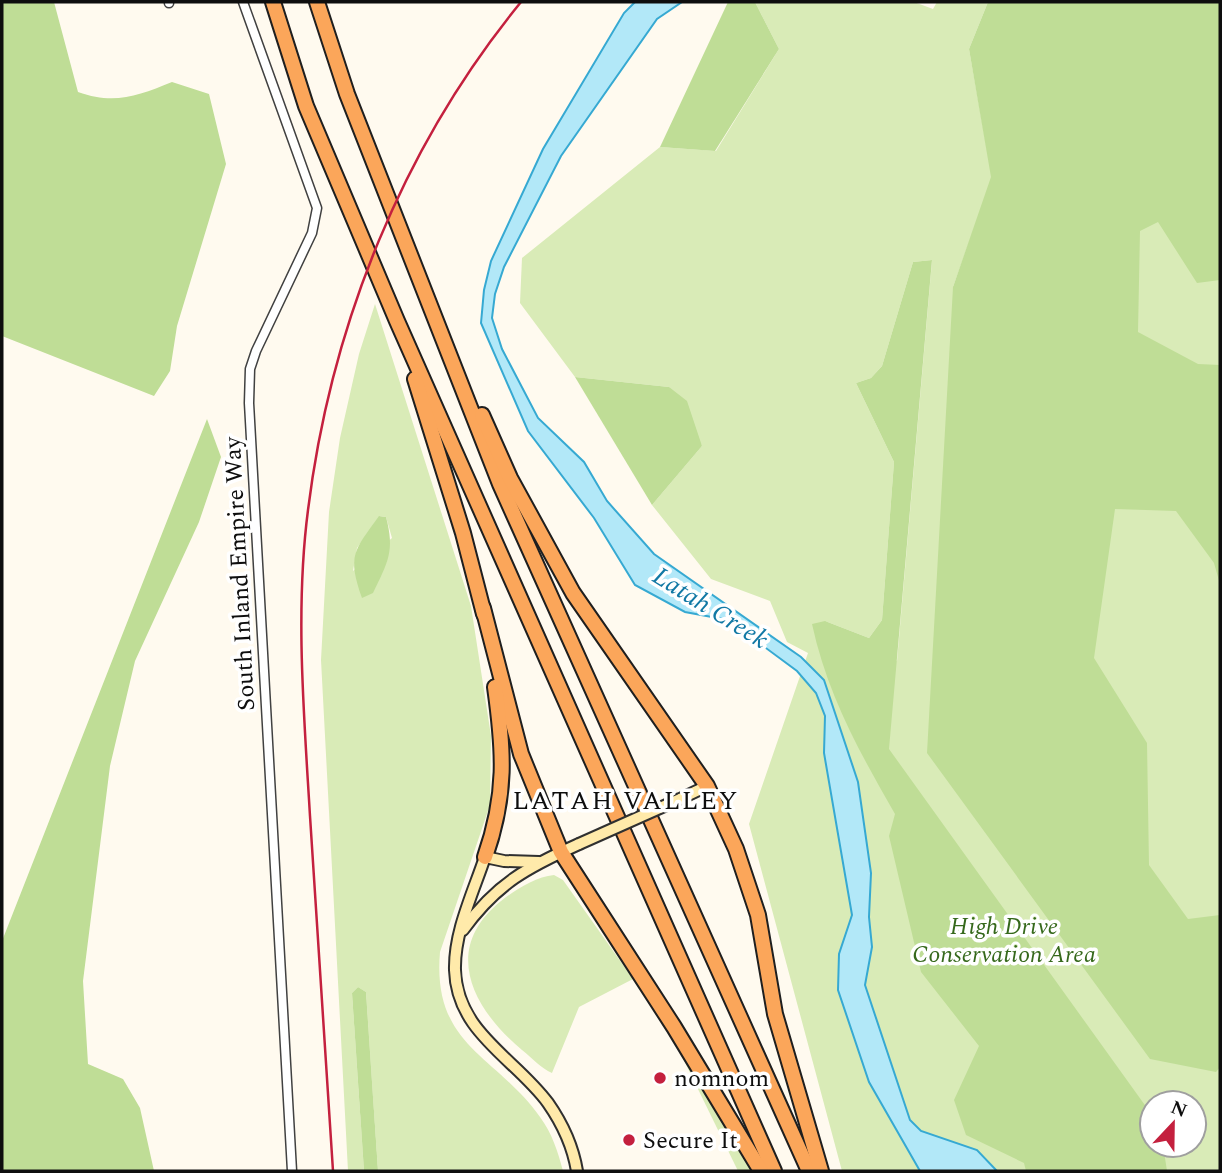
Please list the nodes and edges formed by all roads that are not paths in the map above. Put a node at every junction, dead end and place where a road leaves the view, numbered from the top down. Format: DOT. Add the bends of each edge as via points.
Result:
graph roads {
  1 [pos="243,2"];
  2 [pos="274,2"];
  3 [pos="317,2"];
  4 [pos="431,311"];
  5 [pos="397,321"];
  6 [pos="483,608"];
  7 [pos="707,786"];
  8 [pos="561,852"];
  9 [pos="485,857"];
  10 [pos="539,862"];
  11 [pos="461,933"];
  12 [pos="292,1171"];
  13 [pos="577,1171"];
  14 [pos="761,1171"];
  15 [pos="774,1171"];
  16 [pos="809,1171"];
  17 [pos="821,1171"];
  1 -- 12 [label="street, South Inland Empire Way" via="317,208 312,233 256,351 248,402"];
  2 -- 5 [label="highway" via="306,106"];
  3 -- 4 [label="highway" via="347,94"];
  4 -- 7 [label="highway" via="463,366 510,478 555,562 603,640"];
  4 -- 16 [label="highway" via="500,484"];
  5 -- 6 [label="highway"];
  5 -- 15 [label="highway"];
  6 -- 8 [label="highway" via="521,754"];
  6 -- 9 [label="highway" via="504,764 500,807"];
  7 -- 8 [label="main road, bridge"];
  7 -- 17 [label="highway" via="736,849 758,915 775,1014"];
  8 -- 10 [label="main road"];
  8 -- 14 [label="highway"];
  9 -- 10 [label="main road"];
  9 -- 11 [label="main road"];
  10 -- 11 [label="main road" via="494,892"];
  11 -- 13 [label="main road" via="455,970 464,1010 488,1043 548,1103"];
}
